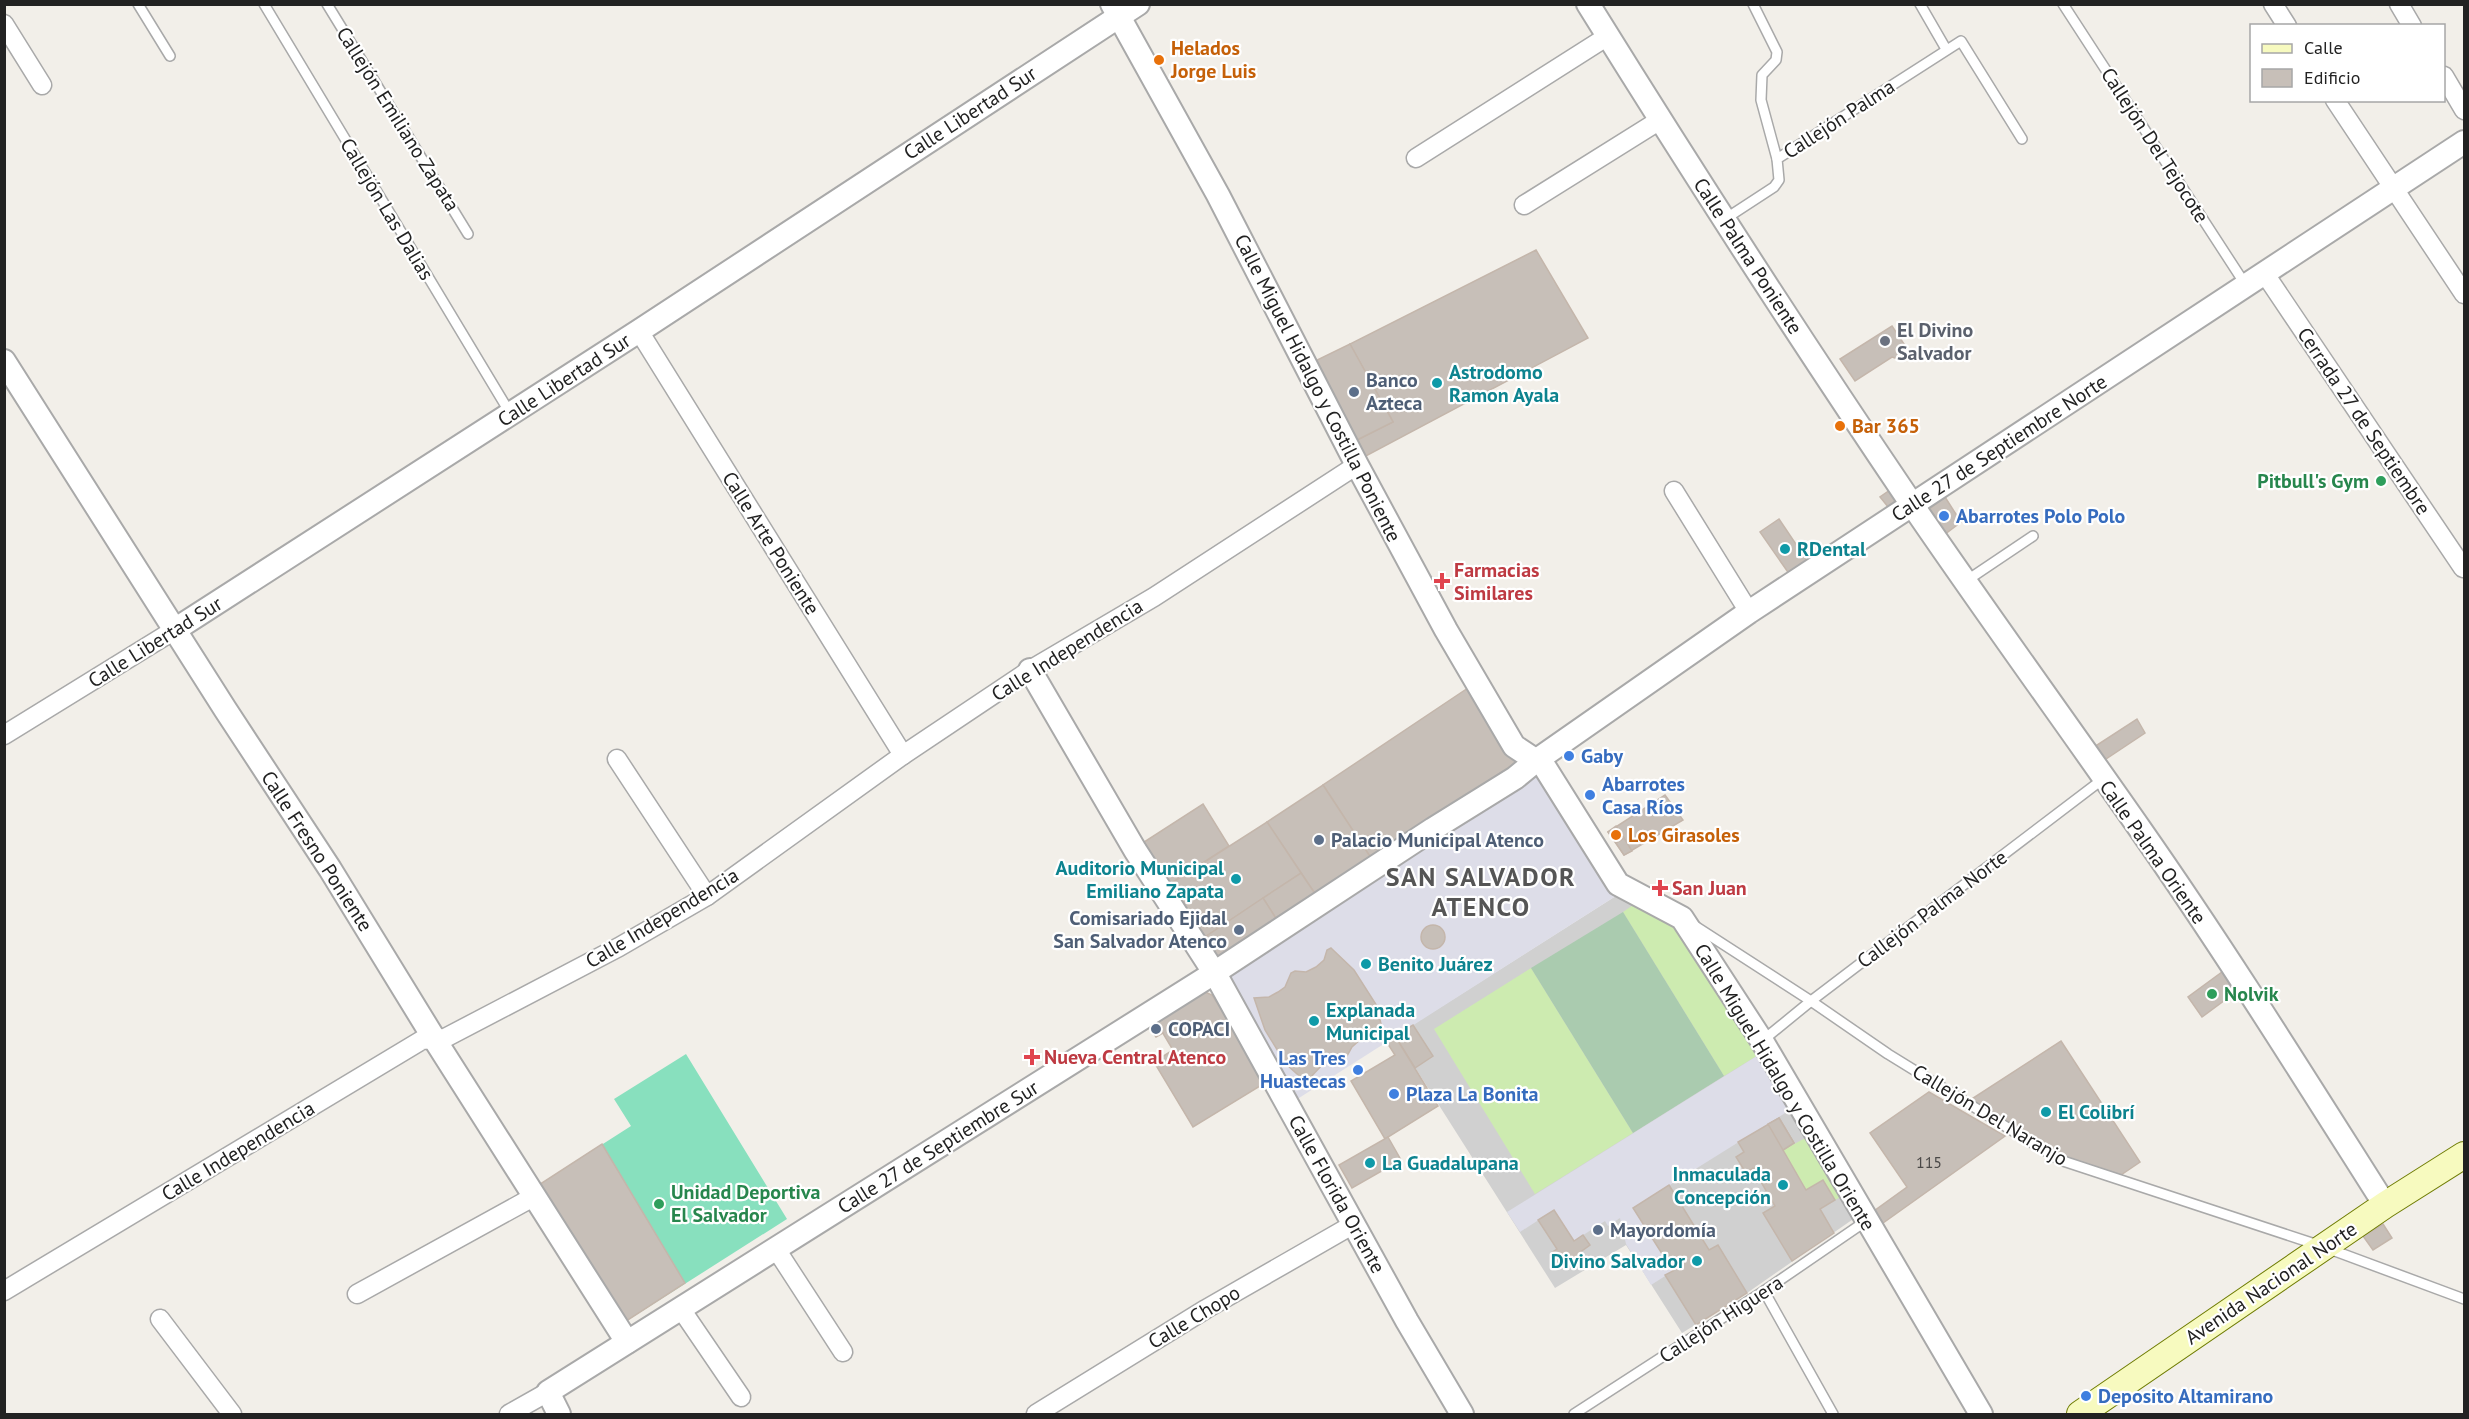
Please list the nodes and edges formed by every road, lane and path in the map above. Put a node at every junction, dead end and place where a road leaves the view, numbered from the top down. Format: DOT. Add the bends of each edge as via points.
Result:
graph roads {
  1 [pos="138,4"];
  2 [pos="264,4"];
  3 [pos="327,4"];
  4 [pos="1138,4"];
  5 [pos="1588,4"];
  6 [pos="1753,4"];
  7 [pos="1920,4"];
  8 [pos="2064,4"];
  9 [pos="2273,4"];
  10 [pos="2399,4"];
  11 [pos="1115,10"];
  12 [pos="4,24"];
  13 [pos="2286,24"];
  14 [pos="2411,24"];
  15 [pos="1608,36"];
  16 [pos="1946,49"];
  17 [pos="170,56"];
  18 [pos="2445,78"];
  19 [pos="42,85"];
  20 [pos="2337,102"];
  21 [pos="2464,110"];
  22 [pos="1660,120"];
  23 [pos="2022,139"];
  24 [pos="2464,142"];
  25 [pos="1416,158"];
  26 [pos="1777,159"];
  27 [pos="2393,189"];
  28 [pos="1524,206"];
  29 [pos="1723,220"];
  30 [pos="468,234"];
  31 [pos="2265,274"];
  32 [pos="2246,286"];
  33 [pos="2464,294"];
  34 [pos="639,331"];
  35 [pos="4,361"];
  36 [pos="511,414"];
  37 [pos="1357,465"];
  38 [pos="1674,491"];
  39 [pos="1913,505"];
  40 [pos="2033,536"];
  41 [pos="2463,568"];
  42 [pos="1966,581"];
  43 [pos="1749,612"];
  44 [pos="176,630"];
  45 [pos="1030,670"];
  46 [pos="4,735"];
  47 [pos="903,755"];
  48 [pos="617,759"];
  49 [pos="1538,760"];
  50 [pos="2103,779"];
  51 [pos="706,896"];
  52 [pos="1682,918"];
  53 [pos="1214,973"];
  54 [pos="1811,1001"];
  55 [pos="435,1040"];
  56 [pos="1762,1041"];
  57 [pos="2464,1155"];
  58 [pos="535,1196"];
  59 [pos="2385,1205"];
  60 [pos="1866,1221"];
  61 [pos="1354,1224"];
  62 [pos="2324,1247"];
  63 [pos="776,1249"];
  64 [pos="4,1291"];
  65 [pos="1764,1291"];
  66 [pos="357,1294"];
  67 [pos="2464,1299"];
  68 [pos="681,1310"];
  69 [pos="160,1319"];
  70 [pos="627,1342"];
  71 [pos="843,1352"];
  72 [pos="548,1392"];
  73 [pos="741,1397"];
  74 [pos="232,1414"];
  75 [pos="509,1414"];
  76 [pos="558,1414"];
  77 [pos="1036,1414"];
  78 [pos="1462,1414"];
  79 [pos="1574,1414"];
  80 [pos="1833,1414"];
  81 [pos="1981,1414"];
  82 [pos="2080,1414"];
  1 -- 17 [label="lane"];
  2 -- 36 [label="lane, Callejón Las Dalias"];
  3 -- 30 [label="lane, Callejón Emiliano Zapata"];
  4 -- 11 [label="street, Calle Libertad Sur"];
  5 -- 15 [label="street, Calle Palma Poniente"];
  6 -- 26 [label="lane" via="1777,52 1776,60 1762,75 1761,100"];
  7 -- 16 [label="lane"];
  8 -- 32 [label="lane, Callejón Del Tejocote"];
  9 -- 13 [label="street"];
  10 -- 14 [label="street"];
  11 -- 34 [label="street, Calle Libertad Sur"];
  11 -- 37 [label="street, Calle Miguel Hidalgo y Costilla Poniente" via="1218,195"];
  12 -- 19 [label="street"];
  15 -- 22 [label="street, Calle Palma Poniente"];
  15 -- 25 [label="street"];
  16 -- 23 [label="lane" via="1961,41"];
  16 -- 26 [label="lane, Callejón Palma"];
  18 -- 21 [label="street"];
  20 -- 27 [label="street"];
  22 -- 28 [label="street"];
  22 -- 29 [label="street, Calle Palma Poniente"];
  24 -- 27 [label="street, Calle 27 de Septiembre Norte"];
  26 -- 29 [label="lane, Callejón Palma" via="1779,180 1774,187"];
  27 -- 31 [label="street, Calle 27 de Septiembre Norte"];
  27 -- 33 [label="street"];
  29 -- 39 [label="street, Calle Palma Poniente"];
  31 -- 32 [label="street, Calle 27 de Septiembre Norte"];
  31 -- 41 [label="street, Cerrada 27 de Septiembre"];
  32 -- 39 [label="street, Calle 27 de Septiembre Norte"];
  34 -- 36 [label="street, Calle Libertad Sur"];
  34 -- 47 [label="street, Calle Arte Poniente"];
  35 -- 44 [label="street, Calle Fresno Poniente"];
  36 -- 44 [label="street, Calle Libertad Sur"];
  37 -- 45 [label="street, Calle Independencia" via="1154,597"];
  37 -- 49 [label="street, Calle Miguel Hidalgo y Costilla Poniente" via="1514,746"];
  38 -- 43 [label="street"];
  39 -- 42 [label="street, Calle Palma Oriente"];
  39 -- 43 [label="street, Calle 27 de Septiembre Norte"];
  40 -- 42 [label="lane"];
  42 -- 50 [label="street, Calle Palma Oriente"];
  43 -- 49 [label="street, Calle 27 de Septiembre Norte"];
  44 -- 46 [label="street, Calle Libertad Sur"];
  44 -- 55 [label="street, Calle Fresno Poniente"];
  45 -- 47 [label="street, Calle Independencia"];
  45 -- 53 [label="street, Calle Florida Oriente" via="1135,849"];
  47 -- 51 [label="street, Calle Independencia"];
  48 -- 51 [label="street"];
  49 -- 52 [label="street, Calle Miguel Hidalgo y Costilla Oriente" via="1618,884"];
  49 -- 53 [label="street, Calle 27 de Septiembre Sur"];
  50 -- 54 [label="lane, Callejón Palma Norte"];
  50 -- 59 [label="street, Calle Palma Oriente" via="2194,911"];
  51 -- 55 [label="street, Calle Independencia" via="618,947"];
  52 -- 54 [label="lane, Callejón Del Naranjo"];
  52 -- 56 [label="street, Calle Miguel Hidalgo y Costilla Oriente"];
  53 -- 61 [label="street, Calle Florida Oriente"];
  53 -- 63 [label="street, Calle 27 de Septiembre Sur"];
  54 -- 56 [label="lane, Callejón Palma Norte"];
  54 -- 62 [label="lane, Callejón Del Naranjo" via="1888,1054 2060,1160"];
  55 -- 58 [label="street, Calle Fresno Poniente"];
  55 -- 64 [label="street, Calle Independencia" via="422,1040"];
  56 -- 60 [label="street, Calle Miguel Hidalgo y Costilla Oriente" via="1784,1086"];
  57 -- 59 [label="main road, Avenida Nacional Norte"];
  58 -- 66 [label="street"];
  58 -- 70 [label="street, Calle Fresno Poniente"];
  59 -- 62 [label="main road, Avenida Nacional Norte"];
  60 -- 65 [label="lane, Callejón Higuera"];
  60 -- 81 [label="street, Calle Miguel Hidalgo y Costilla Oriente"];
  61 -- 77 [label="street, Calle Chopo"];
  61 -- 78 [label="street, Calle Florida Oriente"];
  62 -- 67 [label="lane, Callejón Del Naranjo"];
  62 -- 82 [label="main road, Avenida Nacional Norte"];
  63 -- 68 [label="street, Calle 27 de Septiembre Sur"];
  63 -- 71 [label="street"];
  65 -- 79 [label="lane, Callejón Higuera"];
  65 -- 80 [label="lane"];
  68 -- 70 [label="street, Calle 27 de Septiembre Sur"];
  68 -- 73 [label="street"];
  69 -- 74 [label="street"];
  70 -- 72 [label="street, Calle 27 de Septiembre Sur"];
  72 -- 75 [label="street, Calle 27 de Septiembre Sur"];
  72 -- 76 [label="street"];
}
